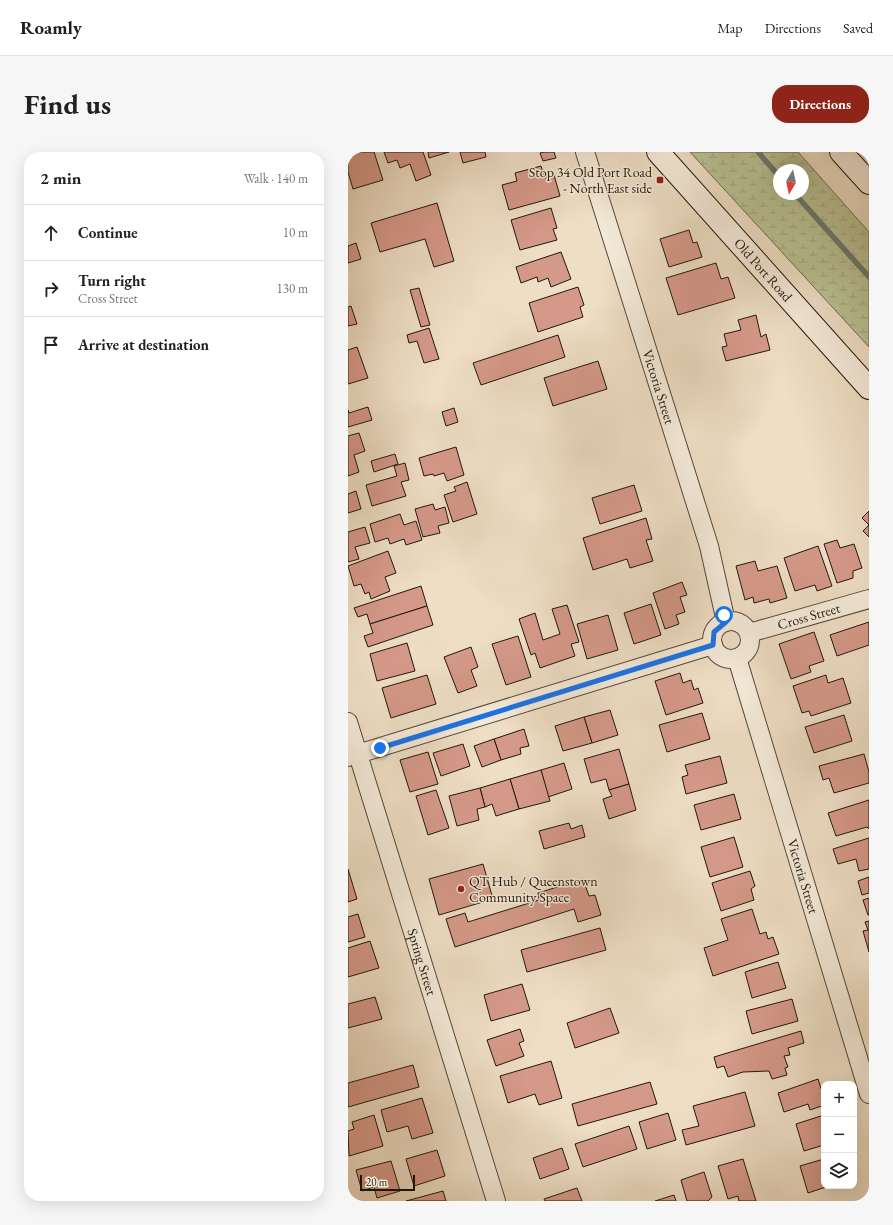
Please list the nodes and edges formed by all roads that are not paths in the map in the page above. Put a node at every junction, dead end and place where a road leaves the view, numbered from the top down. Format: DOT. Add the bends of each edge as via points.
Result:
graph roads {
  1 [pos="585,152"];
  2 [pos="658,152"];
  3 [pos="841,152"];
  4 [pos="869,183"];
  5 [pos="869,388"];
  6 [pos="869,599"];
  7 [pos="726,622"];
  8 [pos="749,633"];
  9 [pos="713,645"];
  10 [pos="737,658"];
  11 [pos="348,722"];
  12 [pos="353,756"];
  13 [pos="869,1094"];
  14 [pos="496,1201"];
  1 -- 7 [label="street, Victoria Street" via="709,546"];
  2 -- 5 [label="main road, Old Port Road"];
  3 -- 4 [label="main road"];
  6 -- 8 [label="street, Cross Street"];
  7 -- 8 [label="street" via="738,623"];
  7 -- 9 [label="street" via="714,632"];
  8 -- 10 [label="street" via="747,651"];
  9 -- 10 [label="street" via="727,659"];
  9 -- 12 [label="street"];
  10 -- 13 [label="street, Victoria Street"];
  11 -- 12 [label="street, Spring Street"];
  12 -- 14 [label="street, Spring Street"];
}
